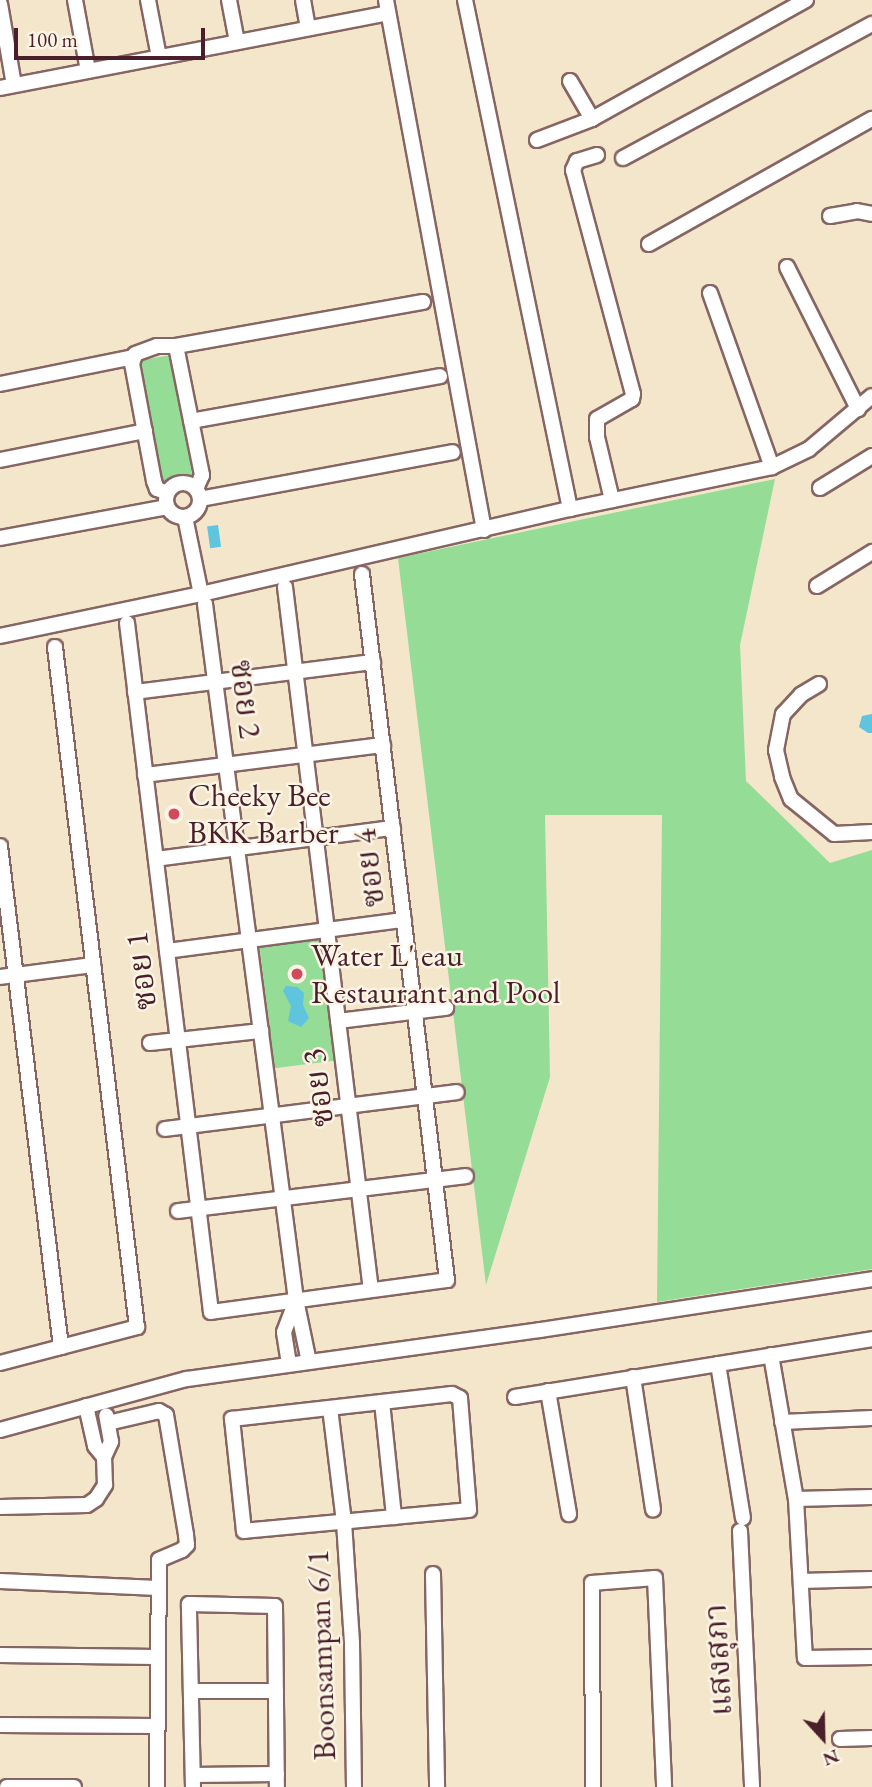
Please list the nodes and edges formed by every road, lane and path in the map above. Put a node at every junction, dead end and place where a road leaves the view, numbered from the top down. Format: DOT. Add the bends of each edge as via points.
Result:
graph roads {
  1 [pos="75,0"];
  2 [pos="148,0"];
  3 [pos="229,0"];
  4 [pos="303,0"];
  5 [pos="465,0"];
  6 [pos="806,0"];
  7 [pos="0,4"];
  8 [pos="387,6"];
  9 [pos="872,24"];
  10 [pos="308,28"];
  11 [pos="237,42"];
  12 [pos="159,57"];
  13 [pos="88,71"];
  14 [pos="570,81"];
  15 [pos="7,86"];
  16 [pos="592,119"];
  17 [pos="872,119"];
  18 [pos="537,140"];
  19 [pos="597,155"];
  20 [pos="623,159"];
  21 [pos="872,214"];
  22 [pos="830,216"];
  23 [pos="649,244"];
  24 [pos="787,267"];
  25 [pos="710,293"];
  26 [pos="423,302"];
  27 [pos="176,346"];
  28 [pos="134,357"];
  29 [pos="440,376"];
  30 [pos="0,384"];
  31 [pos="872,396"];
  32 [pos="858,409"];
  33 [pos="191,421"];
  34 [pos="145,431"];
  35 [pos="453,452"];
  36 [pos="872,456"];
  37 [pos="0,460"];
  38 [pos="772,467"];
  39 [pos="820,488"];
  40 [pos="198,494"];
  41 [pos="167,500"];
  42 [pos="612,500"];
  43 [pos="570,509"];
  44 [pos="185,517"];
  45 [pos="484,530"];
  46 [pos="0,538"];
  47 [pos="872,552"];
  48 [pos="362,574"];
  49 [pos="817,586"];
  50 [pos="285,587"];
  51 [pos="203,599"];
  52 [pos="127,623"];
  53 [pos="0,636"];
  54 [pos="55,647"];
  55 [pos="373,662"];
  56 [pos="295,672"];
  57 [pos="216,682"];
  58 [pos="819,684"];
  59 [pos="135,692"];
  60 [pos="383,746"];
  61 [pos="306,755"];
  62 [pos="226,765"];
  63 [pos="145,775"];
  64 [pos="393,828"];
  65 [pos="872,832"];
  66 [pos="316,838"];
  67 [pos="0,846"];
  68 [pos="237,848"];
  69 [pos="156,859"];
  70 [pos="404,920"];
  71 [pos="327,930"];
  72 [pos="249,940"];
  73 [pos="167,950"];
  74 [pos="93,965"];
  75 [pos="16,975"];
  76 [pos="0,977"];
  77 [pos="446,1008"];
  78 [pos="415,1012"];
  79 [pos="338,1021"];
  80 [pos="261,1031"];
  81 [pos="178,1040"];
  82 [pos="150,1043"];
  83 [pos="457,1092"];
  84 [pos="425,1096"];
  85 [pos="348,1106"];
  86 [pos="271,1116"];
  87 [pos="188,1126"];
  88 [pos="165,1129"];
  89 [pos="466,1176"];
  90 [pos="435,1180"];
  91 [pos="358,1189"];
  92 [pos="282,1198"];
  93 [pos="198,1208"];
  94 [pos="178,1211"];
  95 [pos="872,1279"];
  96 [pos="371,1290"];
  97 [pos="296,1300"];
  98 [pos="872,1339"];
  99 [pos="61,1347"];
  100 [pos="771,1355"];
  101 [pos="309,1362"];
  102 [pos="0,1363"];
  103 [pos="289,1364"];
  104 [pos="718,1364"];
  105 [pos="633,1377"];
  106 [pos="548,1391"];
  107 [pos="515,1397"];
  108 [pos="103,1401"];
  109 [pos="382,1402"];
  110 [pos="86,1406"];
  111 [pos="330,1408"];
  112 [pos="872,1419"];
  113 [pos="782,1422"];
  114 [pos="108,1423"];
  115 [pos="0,1430"];
  116 [pos="104,1457"];
  117 [pos="872,1497"];
  118 [pos="796,1499"];
  119 [pos="0,1507"];
  120 [pos="653,1510"];
  121 [pos="569,1514"];
  122 [pos="394,1517"];
  123 [pos="344,1522"];
  124 [pos="433,1574"];
  125 [pos="872,1579"];
  126 [pos="0,1581"];
  127 [pos="801,1581"];
  128 [pos="158,1588"];
  129 [pos="0,1655"];
  130 [pos="157,1657"];
  131 [pos="872,1657"];
  132 [pos="191,1691"];
  133 [pos="276,1691"];
  134 [pos="0,1725"];
  135 [pos="156,1726"];
  136 [pos="840,1738"];
  137 [pos="872,1738"];
  138 [pos="277,1780"];
  139 [pos="193,1781"];
  140 [pos="5,1784"];
  141 [pos="74,1787"];
  142 [pos="157,1787"];
  143 [pos="354,1787"];
  144 [pos="436,1787"];
  145 [pos="593,1787"];
  146 [pos="664,1787"];
  147 [pos="752,1787"];
  1 -- 13 [label="street"];
  2 -- 12 [label="street"];
  3 -- 11 [label="street"];
  4 -- 10 [label="street"];
  5 -- 43 [label="street"];
  6 -- 16 [label="street"];
  7 -- 15 [label="street"];
  8 -- 10 [label="street"];
  8 -- 45 [label="street"];
  9 -- 20 [label="street"];
  10 -- 11 [label="street"];
  11 -- 12 [label="street"];
  12 -- 13 [label="street"];
  13 -- 15 [label="street"];
  14 -- 16 [label="street"];
  16 -- 18 [label="street"];
  17 -- 23 [label="street"];
  19 -- 42 [label="street" via="577,161 573,170 633,394 632,399 597,419"];
  21 -- 22 [label="street" via="857,211"];
  24 -- 32 [label="street"];
  25 -- 38 [label="street"];
  26 -- 27 [label="street"];
  27 -- 28 [label="street" via="143,349"];
  27 -- 33 [label="street"];
  28 -- 30 [label="street"];
  28 -- 34 [label="street"];
  29 -- 33 [label="street"];
  31 -- 32 [label="street"];
  32 -- 38 [label="street" via="809,449"];
  33 -- 40 [label="street" via="202,475"];
  34 -- 37 [label="street"];
  34 -- 41 [label="street" via="154,481"];
  35 -- 40 [label="street"];
  36 -- 39 [label="street"];
  38 -- 42 [label="street"];
  40 -- 41 [label="street" via="181,483"];
  40 -- 44 [label="street" via="197,510"];
  41 -- 44 [label="street" via="172,514"];
  41 -- 46 [label="street"];
  42 -- 43 [label="street"];
  43 -- 45 [label="street"];
  44 -- 51 [label="street, ซอย 2"];
  45 -- 51 [label="street"];
  47 -- 49 [label="street"];
  48 -- 55 [label="street, ซอย 4"];
  50 -- 56 [label="street, ซอย 3"];
  51 -- 53 [label="street"];
  51 -- 57 [label="street, ซอย 2"];
  52 -- 59 [label="street, ซอย 1"];
  54 -- 74 [label="street, ซอย 1"];
  55 -- 56 [label="street"];
  55 -- 60 [label="street, ซอย 4"];
  56 -- 57 [label="street"];
  56 -- 61 [label="street, ซอย 3"];
  57 -- 59 [label="street"];
  57 -- 62 [label="street, ซอย 2"];
  58 -- 65 [label="street" via="783,714 776,750 782,777 791,799 834,834"];
  59 -- 63 [label="street, ซอย 1"];
  60 -- 61 [label="street"];
  60 -- 64 [label="street, ซอย 4"];
  61 -- 62 [label="street"];
  61 -- 66 [label="street, ซอย 3"];
  62 -- 63 [label="street"];
  62 -- 68 [label="street, ซอย 2"];
  63 -- 69 [label="street, ซอย 1"];
  64 -- 66 [label="street"];
  64 -- 70 [label="street, ซอย 4"];
  66 -- 68 [label="street"];
  66 -- 71 [label="street, ซอย 3"];
  67 -- 75 [label="street"];
  68 -- 69 [label="street"];
  68 -- 72 [label="street, ซอย 2"];
  69 -- 73 [label="street, ซอย 1"];
  70 -- 71 [label="street"];
  70 -- 78 [label="street, ซอย 4"];
  71 -- 72 [label="street"];
  71 -- 79 [label="street, ซอย 3"];
  72 -- 73 [label="street"];
  72 -- 80 [label="street, ซอย 2"];
  73 -- 81 [label="street, ซอย 1"];
  74 -- 75 [label="street"];
  74 -- 99 [label="street, ซอย 1" via="137,1326"];
  75 -- 76 [label="street"];
  75 -- 99 [label="street"];
  77 -- 78 [label="street"];
  78 -- 79 [label="street"];
  78 -- 84 [label="street, ซอย 4"];
  79 -- 85 [label="street, ซอย 3"];
  80 -- 81 [label="street"];
  80 -- 86 [label="street, ซอย 2"];
  81 -- 82 [label="street"];
  81 -- 87 [label="street, ซอย 1"];
  83 -- 84 [label="street"];
  84 -- 85 [label="street"];
  84 -- 90 [label="street, ซอย 4"];
  85 -- 86 [label="street"];
  85 -- 91 [label="street, ซอย 3"];
  86 -- 87 [label="street"];
  86 -- 92 [label="street, ซอย 2"];
  87 -- 88 [label="street"];
  87 -- 93 [label="street, ซอย 1"];
  89 -- 90 [label="street"];
  90 -- 91 [label="street"];
  90 -- 96 [label="street, ซอย 4" via="447,1280"];
  91 -- 92 [label="street"];
  91 -- 96 [label="street, ซอย 3"];
  92 -- 93 [label="street"];
  92 -- 97 [label="street, ซอย 2"];
  93 -- 94 [label="street"];
  93 -- 97 [label="street, ซอย 1" via="211,1312"];
  95 -- 101 [label="street"];
  96 -- 97 [label="street"];
  97 -- 101 [label="street, ซอย 2"];
  97 -- 103 [label="street" via="284,1332"];
  98 -- 100 [label="street"];
  99 -- 102 [label="street"];
  100 -- 104 [label="street"];
  100 -- 113 [label="street"];
  101 -- 103 [label="street"];
  103 -- 108 [label="street" via="187,1379"];
  104 -- 105 [label="street"];
  104 -- 147 [label="street, แสงสุภา" via="742,1524"];
  105 -- 106 [label="street"];
  105 -- 120 [label="street"];
  106 -- 107 [label="street"];
  106 -- 121 [label="street"];
  108 -- 110 [label="street"];
  108 -- 114 [label="street"];
  109 -- 111 [label="street"];
  109 -- 122 [label="street"];
  109 -- 122 [label="street" via="452,1394 460,1398 469,1510"];
  110 -- 115 [label="street"];
  110 -- 116 [label="street" via="95,1446"];
  111 -- 123 [label="street, Boonsampan 6/1"];
  111 -- 123 [label="street" via="232,1419 244,1531"];
  112 -- 113 [label="street"];
  113 -- 118 [label="street"];
  114 -- 116 [label="street" via="111,1442"];
  114 -- 128 [label="street" via="159,1411 166,1415 187,1545 159,1560"];
  116 -- 119 [label="street" via="105,1485 87,1505"];
  117 -- 118 [label="street"];
  118 -- 127 [label="street"];
  122 -- 123 [label="street"];
  123 -- 143 [label="street, Boonsampan 6/1"];
  124 -- 144 [label="street"];
  125 -- 127 [label="street"];
  126 -- 128 [label="street"];
  127 -- 131 [label="street" via="805,1658"];
  128 -- 130 [label="street"];
  129 -- 130 [label="street"];
  130 -- 135 [label="street"];
  132 -- 133 [label="street"];
  132 -- 133 [label="street" via="189,1604 275,1606"];
  132 -- 139 [label="street"];
  133 -- 138 [label="street"];
  134 -- 135 [label="street"];
  135 -- 142 [label="street"];
  136 -- 137 [label="street"];
  138 -- 139 [label="street"];
  140 -- 141 [label="street"];
  145 -- 146 [label="street" via="592,1583 654,1578"];
}
